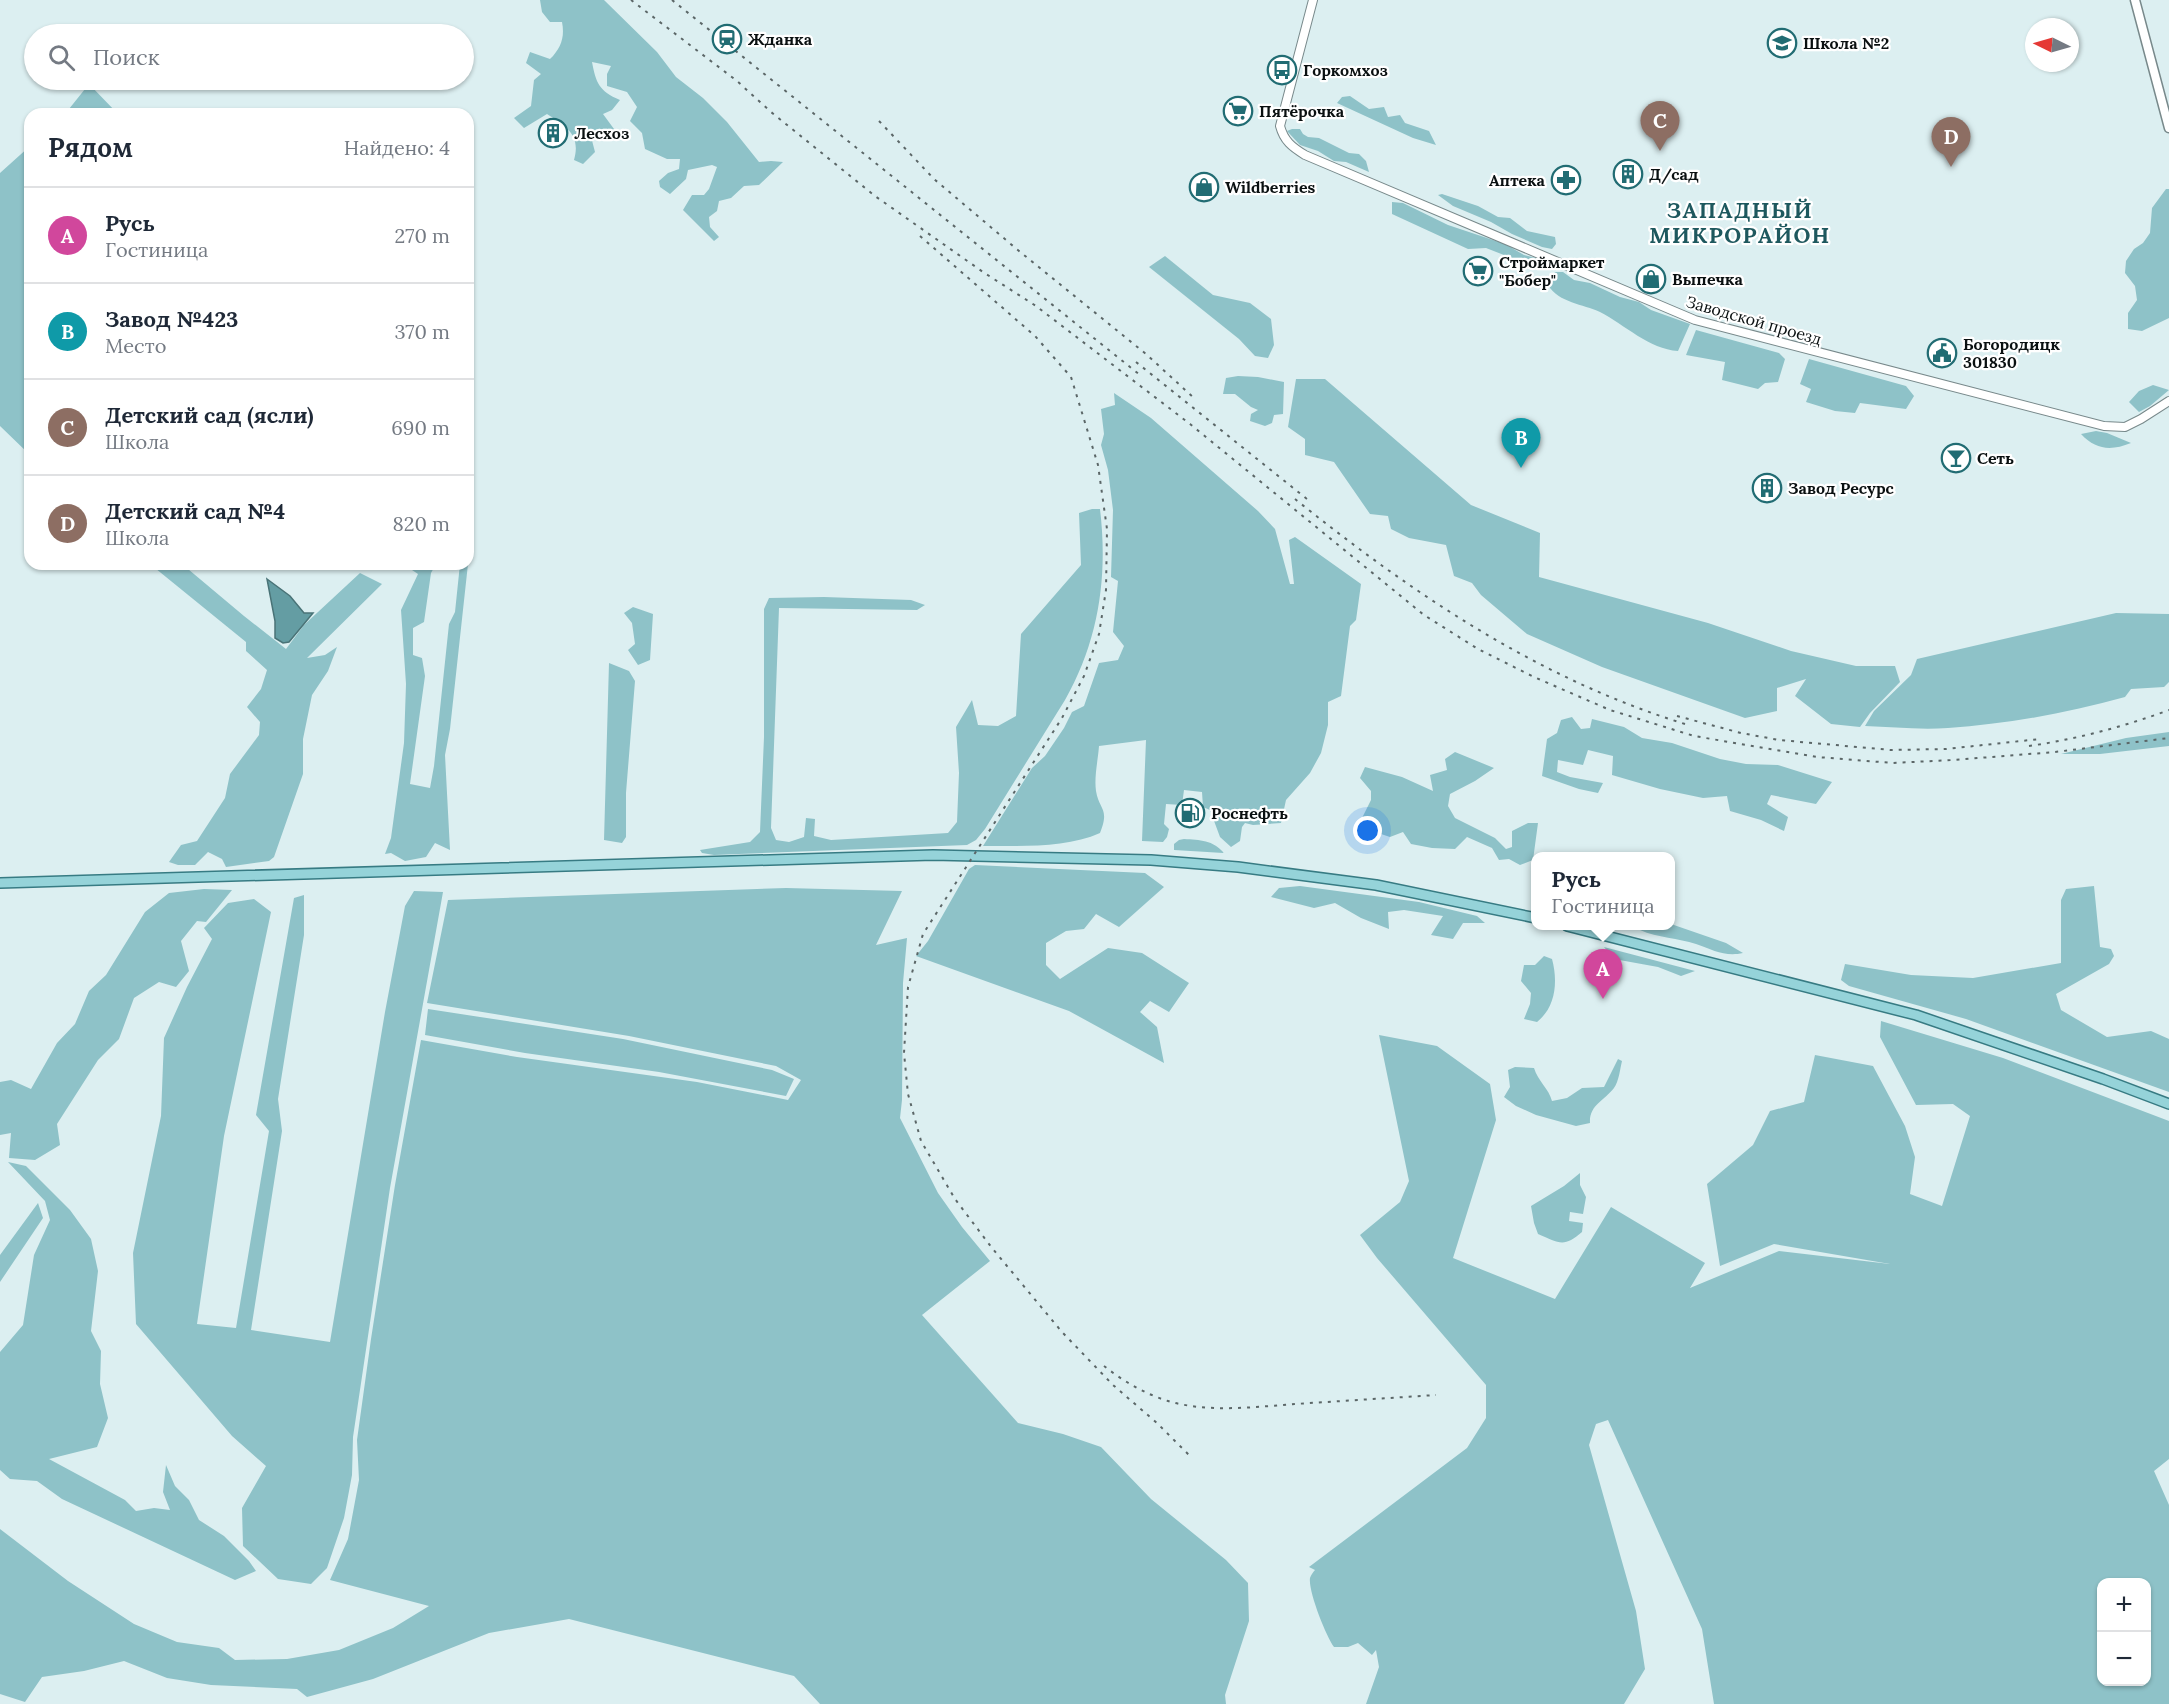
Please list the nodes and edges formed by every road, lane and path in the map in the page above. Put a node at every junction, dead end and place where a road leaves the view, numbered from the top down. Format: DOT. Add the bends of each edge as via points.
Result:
graph roads {
  1 [pos="1313,0"];
  2 [pos="2135,0"];
  3 [pos="2169,128"];
  4 [pos="2169,401"];
  5 [pos="0,883"];
  6 [pos="1531,917"];
  7 [pos="1583,930"];
  8 [pos="2169,1104"];
  1 -- 4 [label="street, Заводской проезд" via="1280,126 1290,145 1305,155 1695,320 2104,426 2125,427"];
  2 -- 3 [label="main road"];
  5 -- 6 [label="main road" via="933,855 1152,860 1238,867 1376,885"];
  7 -- 8 [label="main road" via="1916,1016"];
}
